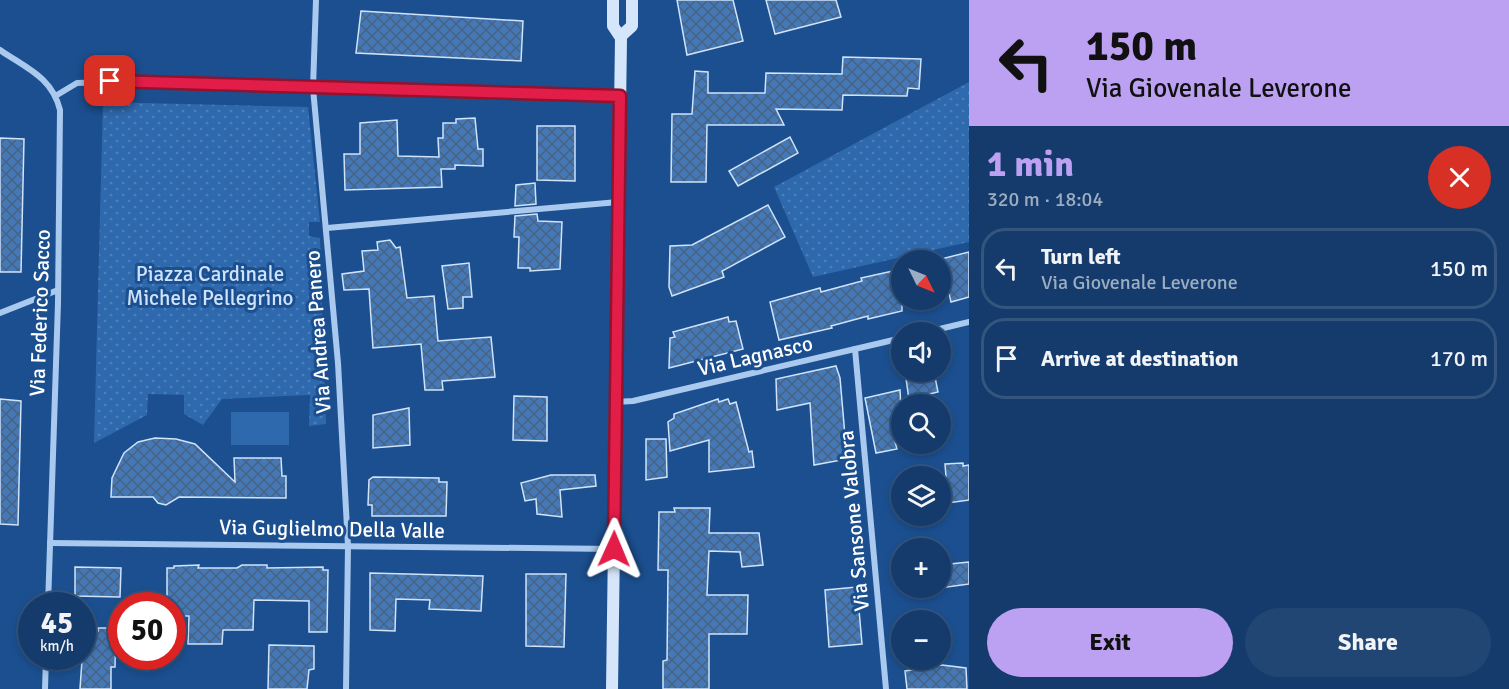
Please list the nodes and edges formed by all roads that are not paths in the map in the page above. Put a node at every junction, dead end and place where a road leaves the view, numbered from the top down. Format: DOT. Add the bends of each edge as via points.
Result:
graph roads {
  1 [pos="316,0"];
  2 [pos="613,0"];
  3 [pos="632,0"];
  4 [pos="621,36"];
  5 [pos="0,50"];
  6 [pos="313,88"];
  7 [pos="57,95"];
  8 [pos="620,96"];
  9 [pos="618,202"];
  10 [pos="327,228"];
  11 [pos="58,290"];
  12 [pos="0,313"];
  13 [pos="969,322"];
  14 [pos="951,326"];
  15 [pos="891,341"];
  16 [pos="855,349"];
  17 [pos="615,402"];
  18 [pos="50,543"];
  19 [pos="348,546"];
  20 [pos="614,549"];
  21 [pos="48,592"];
  22 [pos="46,670"];
  23 [pos="45,689"];
  24 [pos="346,689"];
  25 [pos="612,689"];
  26 [pos="886,689"];
  1 -- 6 [label="street"];
  2 -- 4 [label="main road" via="613,26"];
  3 -- 4 [label="main road" via="632,26"];
  4 -- 8 [label="main road"];
  5 -- 7 [label="street" via="48,82"];
  6 -- 7 [label="street" via="88,81"];
  6 -- 8 [label="street"];
  6 -- 10 [label="street"];
  7 -- 11 [label="street, Via Federico Sacco" via="61,135"];
  8 -- 9 [label="main road"];
  9 -- 10 [label="street, Via Andrea Panero"];
  9 -- 17 [label="main road"];
  10 -- 19 [label="street, Via Andrea Panero"];
  11 -- 12 [label="street"];
  11 -- 18 [label="street, Via Federico Sacco"];
  13 -- 14 [label="street"];
  15 -- 16 [label="street, Via Lagnasco"];
  16 -- 17 [label="street, Via Lagnasco"];
  16 -- 26 [label="street, Via Sansone Valobra"];
  17 -- 20 [label="main road"];
  18 -- 19 [label="street, Via Guglielmo Della Valle"];
  18 -- 21 [label="street, Via Federico Sacco"];
  19 -- 20 [label="street, Via Guglielmo Della Valle"];
  19 -- 24 [label="street, Via Andrea Panero"];
  20 -- 25 [label="main road"];
  22 -- 23 [label="street"];
}
